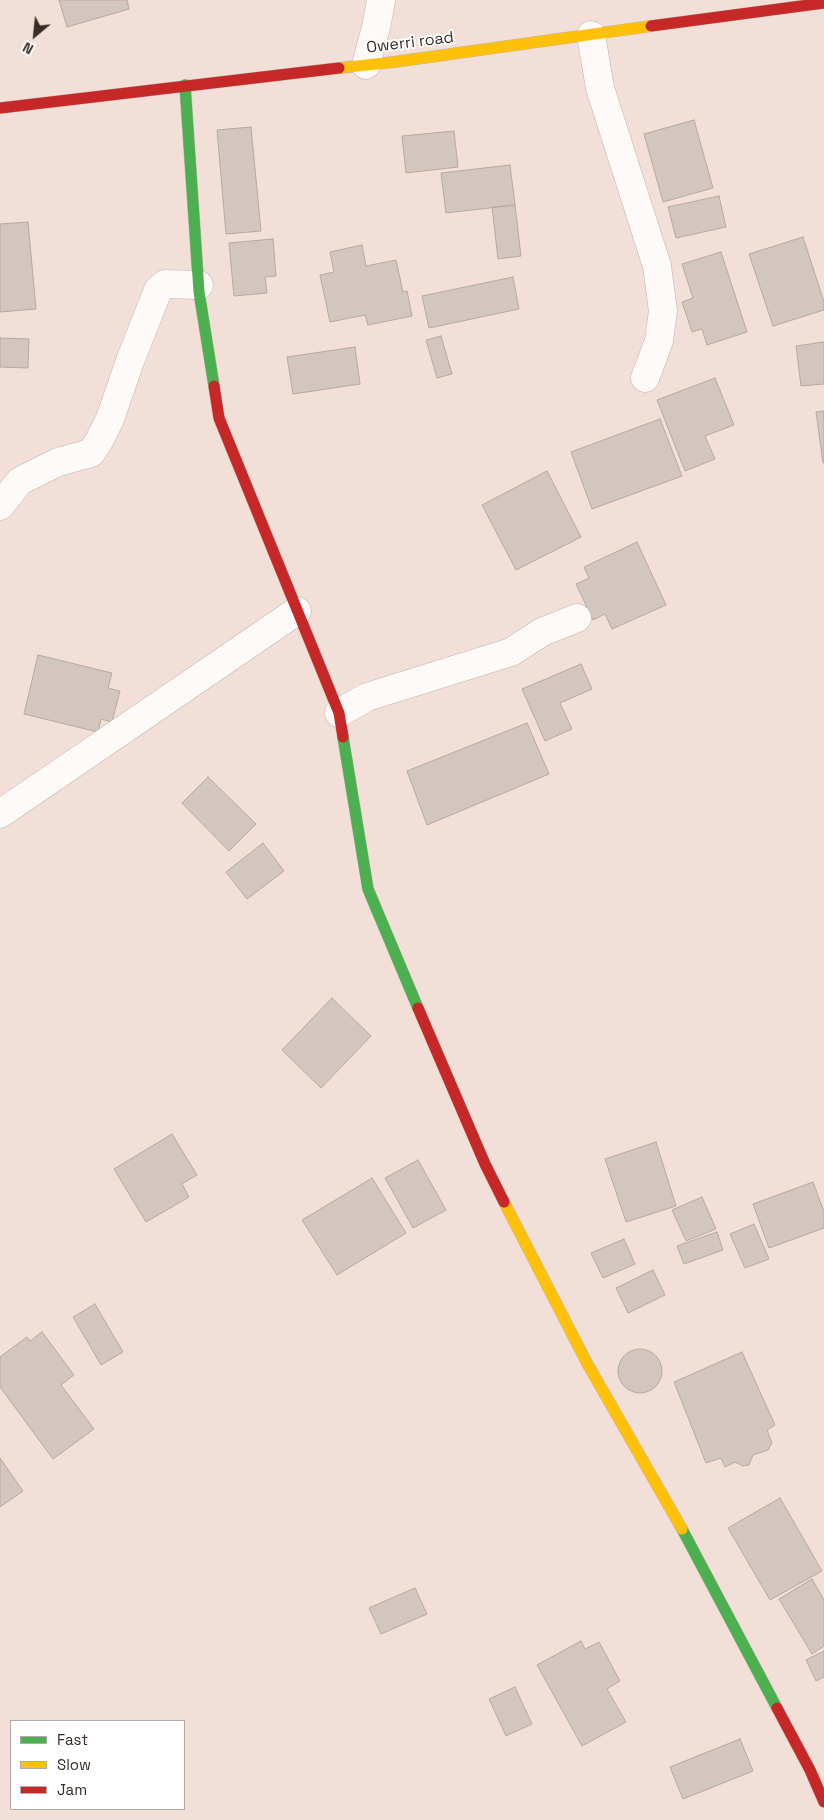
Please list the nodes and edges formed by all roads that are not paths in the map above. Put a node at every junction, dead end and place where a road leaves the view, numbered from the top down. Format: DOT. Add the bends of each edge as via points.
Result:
graph roads {
  1 [pos="381,0"];
  2 [pos="824,3"];
  3 [pos="591,35"];
  4 [pos="366,65"];
  5 [pos="185,85"];
  6 [pos="0,108"];
  7 [pos="199,285"];
  8 [pos="645,378"];
  9 [pos="0,506"];
  10 [pos="296,611"];
  11 [pos="577,618"];
  12 [pos="339,713"];
  13 [pos="0,814"];
  14 [pos="817,1765"];
  15 [pos="824,1802"];
  1 -- 4 [label="street"];
  2 -- 3 [label="street, Owerri road"];
  3 -- 4 [label="street, Owerri road"];
  3 -- 8 [label="street" via="600,88 657,266 664,311 659,341"];
  4 -- 5 [label="street, Owerri road"];
  5 -- 6 [label="street, Owerri road"];
  5 -- 7 [label="street"];
  7 -- 9 [label="street" via="165,284 158,290 110,418 91,453 58,462 20,481"];
  7 -- 10 [label="street" via="219,418"];
  10 -- 12 [label="street"];
  10 -- 13 [label="street"];
  11 -- 12 [label="street" via="542,632 511,652 367,697"];
  12 -- 14 [label="street" via="368,889 485,1164 587,1363"];
  14 -- 15 [label="street"];
}
